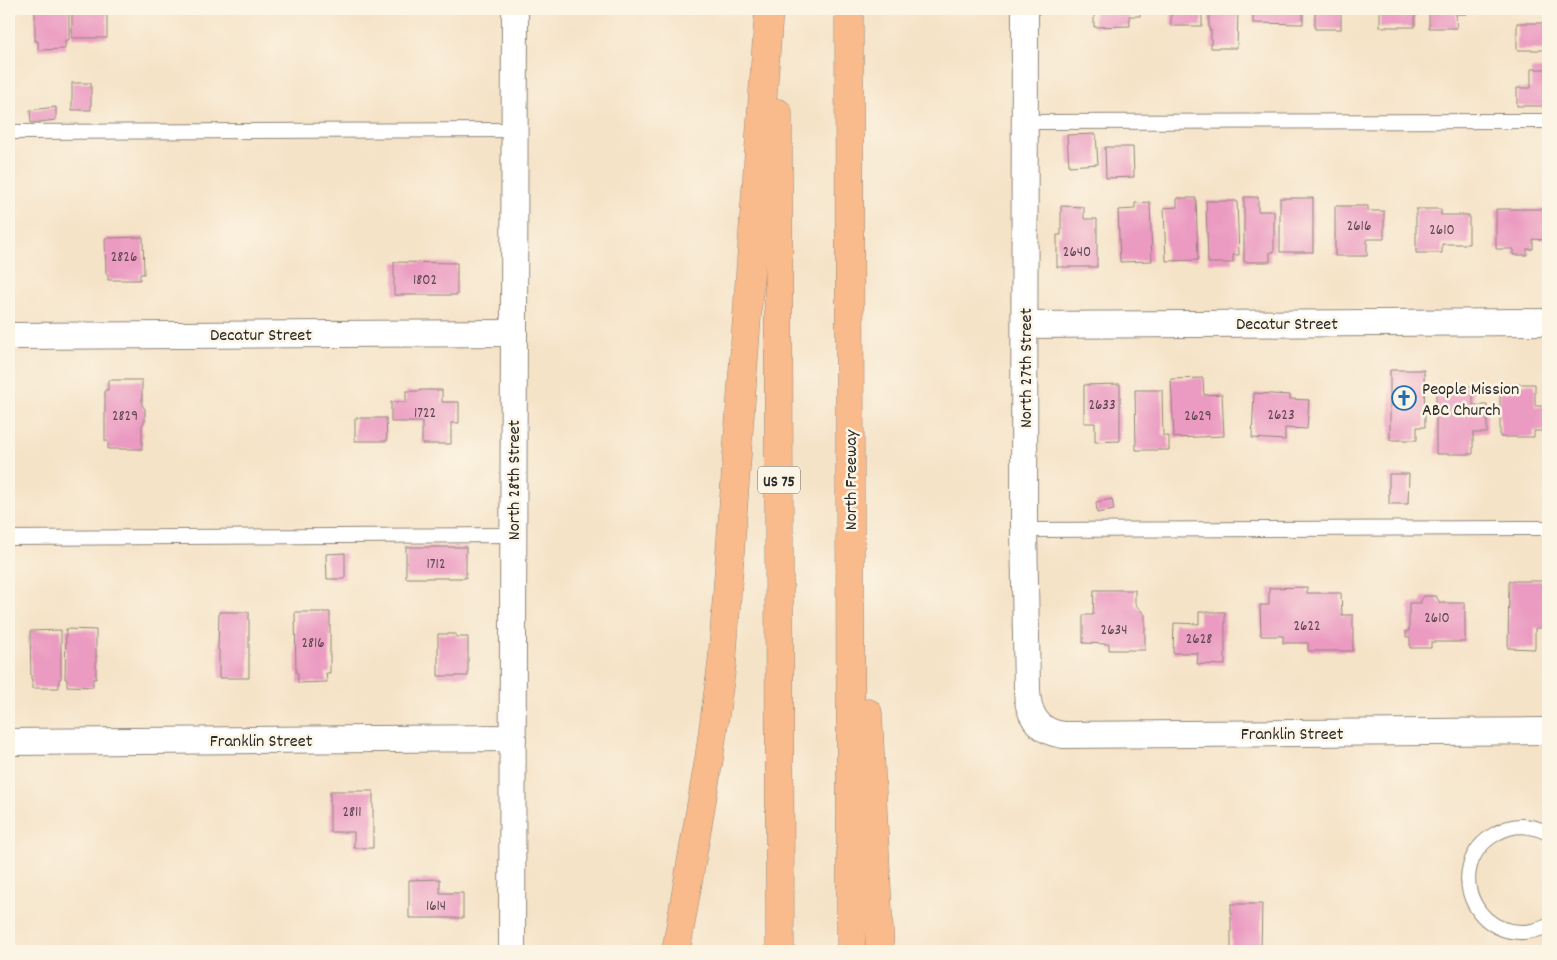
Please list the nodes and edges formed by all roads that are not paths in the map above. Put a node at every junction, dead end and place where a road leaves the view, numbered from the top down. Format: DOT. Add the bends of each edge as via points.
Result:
graph roads {
  1 [pos="515,9"];
  2 [pos="769,9"];
  3 [pos="778,9"];
  4 [pos="849,9"];
  5 [pos="1025,9"];
  6 [pos="1548,121"];
  7 [pos="1024,122"];
  8 [pos="514,130"];
  9 [pos="9,132"];
  10 [pos="849,277"];
  11 [pos="1548,322"];
  12 [pos="1025,324"];
  13 [pos="514,333"];
  14 [pos="9,336"];
  15 [pos="1548,528"];
  16 [pos="1024,530"];
  17 [pos="513,535"];
  18 [pos="9,538"];
  19 [pos="1039,724"];
  20 [pos="1548,731"];
  21 [pos="513,738"];
  22 [pos="9,742"];
  23 [pos="1548,833"];
  24 [pos="1548,926"];
  25 [pos="512,951"];
  26 [pos="676,951"];
  27 [pos="780,951"];
  28 [pos="851,951"];
  29 [pos="880,951"];
  1 -- 8 [label="street, North 28th Street"];
  2 -- 26 [label="highway" via="722,655 708,768"];
  3 -- 27 [label="highway, US 75"];
  4 -- 10 [label="highway, North Freeway"];
  5 -- 7 [label="street, North 27th Street"];
  6 -- 7 [label="lane"];
  7 -- 12 [label="street, North 27th Street"];
  8 -- 9 [label="lane"];
  8 -- 13 [label="street, North 28th Street"];
  10 -- 28 [label="highway, North Freeway"];
  10 -- 29 [label="highway"];
  11 -- 12 [label="street, Decatur Street"];
  12 -- 16 [label="street, North 27th Street"];
  13 -- 14 [label="street, Decatur Street"];
  13 -- 17 [label="street, North 28th Street"];
  15 -- 16 [label="lane"];
  16 -- 19 [label="street, North 27th Street" via="1027,698"];
  17 -- 18 [label="lane"];
  17 -- 21 [label="street, North 28th Street"];
  19 -- 20 [label="street, Franklin Street" via="1053,734 1064,735"];
  21 -- 22 [label="street, Franklin Street"];
  21 -- 25 [label="street, North 28th Street"];
  23 -- 24 [label="lane" via="1522,826 1504,829 1488,838 1476,851 1469,868 1469,887 1474,904 1486,919 1501,929 1519,933"];
}
